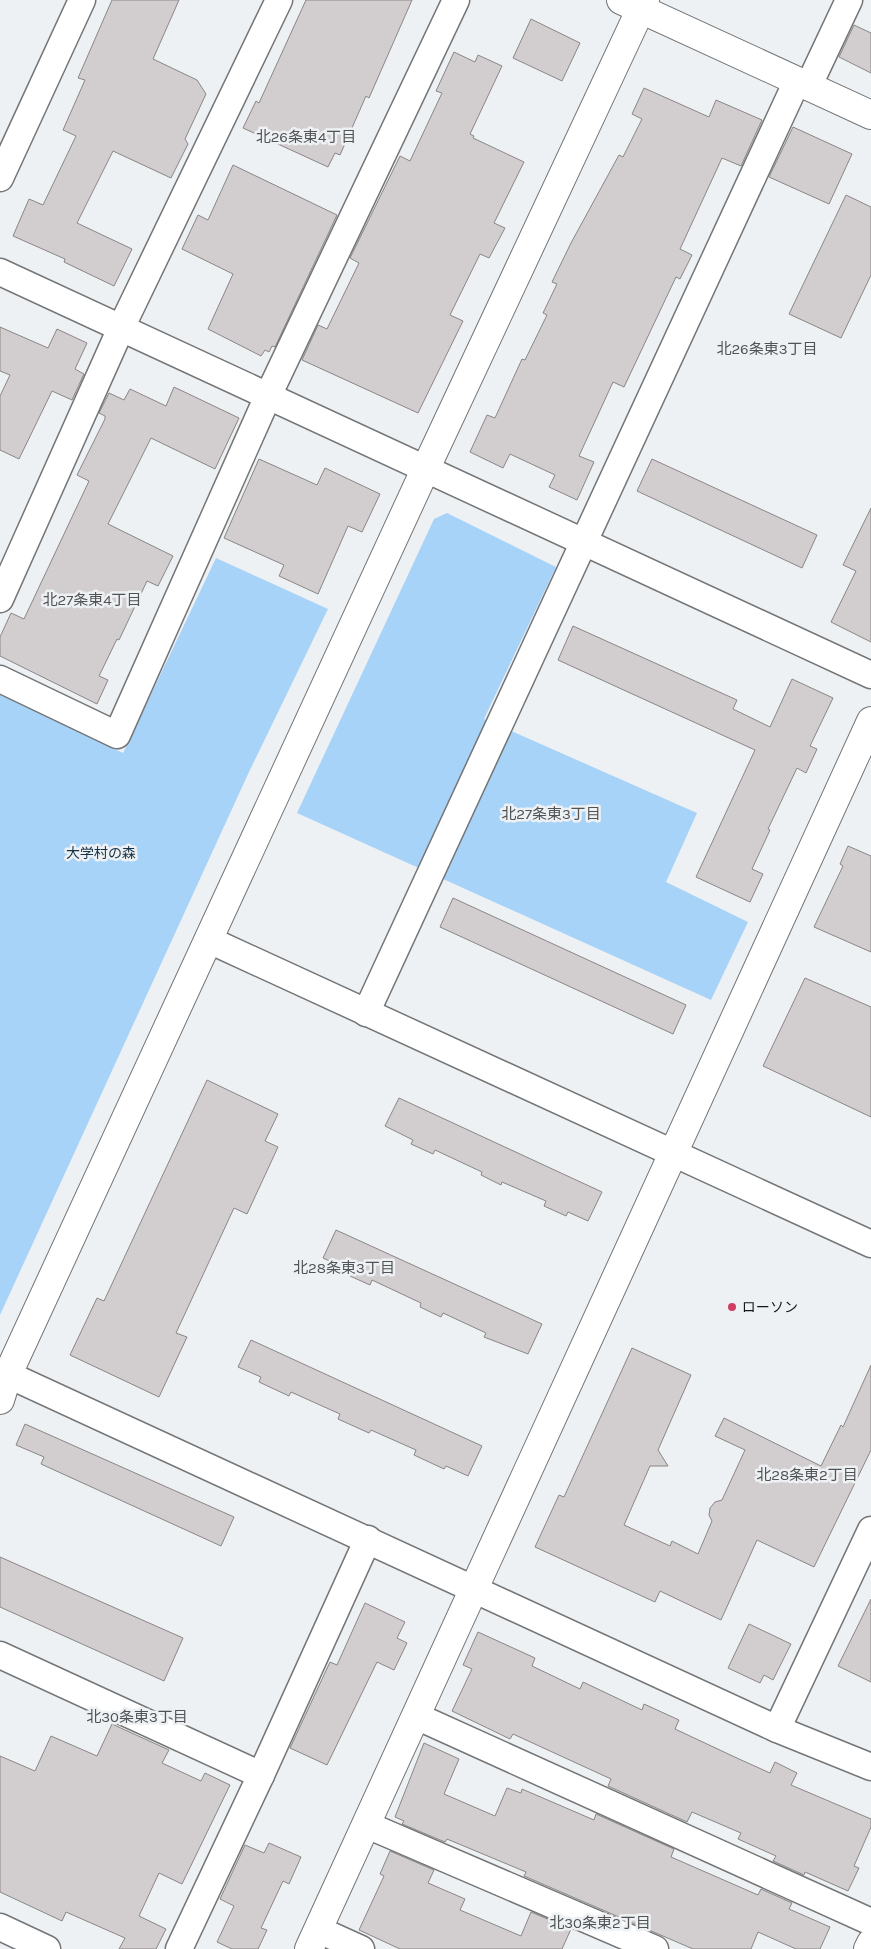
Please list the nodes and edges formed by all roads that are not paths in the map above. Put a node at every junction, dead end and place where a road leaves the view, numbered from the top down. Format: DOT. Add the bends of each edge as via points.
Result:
graph roads {
  1 [pos="82,0"];
  2 [pos="279,0"];
  3 [pos="456,0"];
  4 [pos="850,0"];
  5 [pos="636,3"];
  6 [pos="803,84"];
  7 [pos="871,115"];
  8 [pos="0,178"];
  9 [pos="0,272"];
  10 [pos="121,328"];
  11 [pos="268,396"];
  12 [pos="425,470"];
  13 [pos="584,542"];
  14 [pos="0,599"];
  15 [pos="871,675"];
  16 [pos="0,679"];
  17 [pos="871,721"];
  18 [pos="209,940"];
  19 [pos="366,1012"];
  20 [pos="674,1154"];
  21 [pos="871,1244"];
  22 [pos="3,1382"];
  23 [pos="871,1530"];
  24 [pos="368,1539"];
  25 [pos="475,1588"];
  26 [pos="0,1655"];
  27 [pos="416,1716"];
  28 [pos="777,1729"];
  29 [pos="871,1766"];
  30 [pos="262,1775"];
  31 [pos="367,1825"];
  32 [pos="871,1922"];
  33 [pos="0,1928"];
  34 [pos="314,1939"];
  35 [pos="871,1943"];
  36 [pos="47,1949"];
  37 [pos="179,1949"];
  38 [pos="361,1949"];
  39 [pos="655,1949"];
  40 [pos="868,1949"];
  1 -- 8 [label="street"];
  2 -- 10 [label="street"];
  3 -- 11 [label="street"];
  4 -- 6 [label="street"];
  5 -- 6 [label="street"];
  5 -- 12 [label="street"];
  6 -- 7 [label="street"];
  6 -- 13 [label="street"];
  9 -- 10 [label="street"];
  10 -- 11 [label="street"];
  10 -- 14 [label="street"];
  11 -- 12 [label="street"];
  11 -- 16 [label="street" via="117,736"];
  12 -- 13 [label="street"];
  12 -- 18 [label="street"];
  13 -- 15 [label="street"];
  13 -- 19 [label="street"];
  17 -- 20 [label="street"];
  18 -- 19 [label="street"];
  18 -- 22 [label="street"];
  19 -- 20 [label="street"];
  20 -- 21 [label="street"];
  20 -- 25 [label="street"];
  22 -- 24 [label="street"];
  23 -- 28 [label="street"];
  24 -- 25 [label="street"];
  24 -- 30 [label="street"];
  25 -- 27 [label="street"];
  25 -- 28 [label="street"];
  26 -- 30 [label="street"];
  27 -- 31 [label="street"];
  27 -- 32 [label="street"];
  28 -- 29 [label="street"];
  30 -- 37 [label="street"];
  31 -- 34 [label="street"];
  31 -- 39 [label="street"];
  33 -- 36 [label="street"];
  34 -- 38 [label="street"];
  35 -- 40 [label="street"];
}
